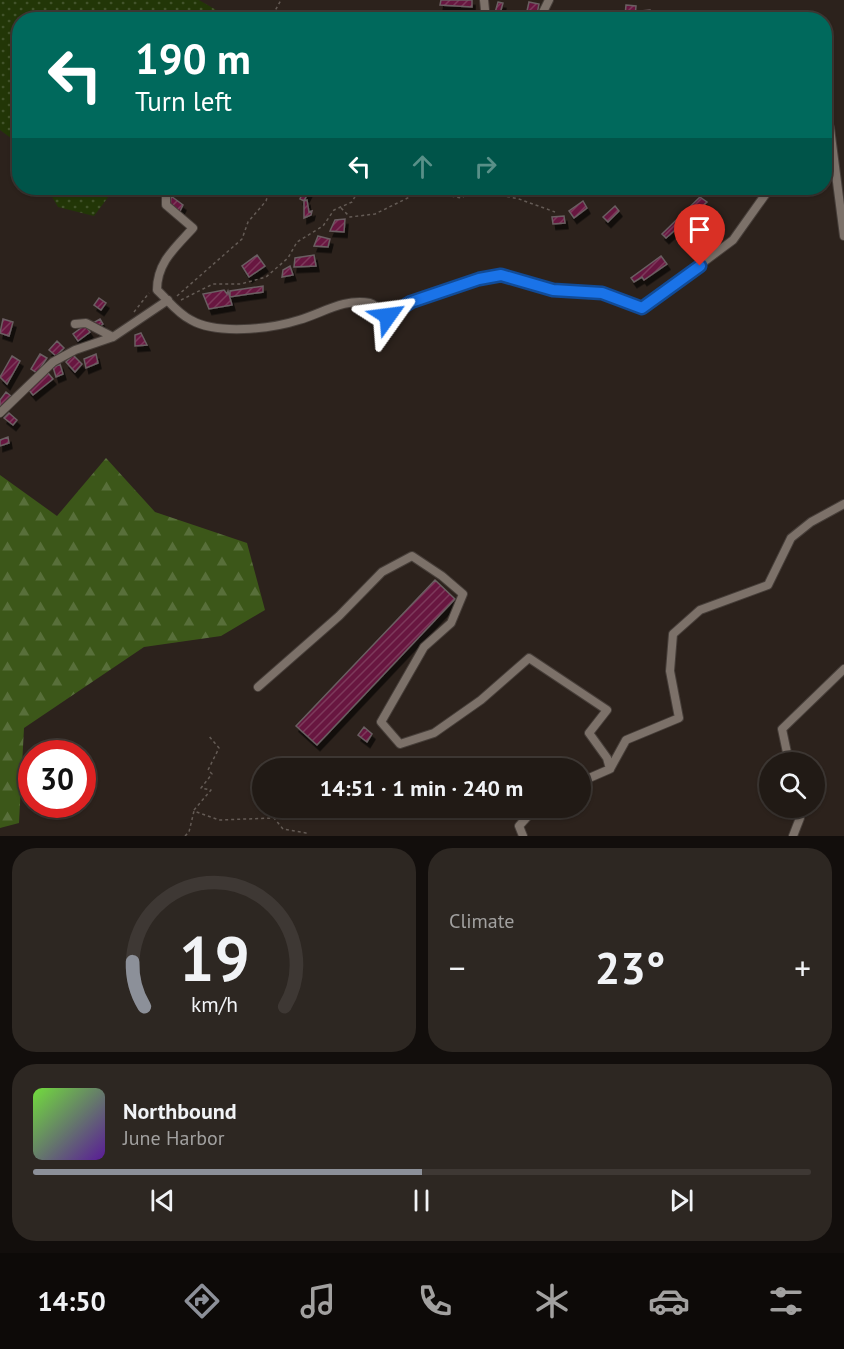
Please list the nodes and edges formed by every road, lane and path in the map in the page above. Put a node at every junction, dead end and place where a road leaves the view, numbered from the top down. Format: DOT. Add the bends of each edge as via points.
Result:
graph roads {
  1 [pos="832,143"];
  2 [pos="166,195"];
  3 [pos="268,195"];
  4 [pos="356,195"];
  5 [pos="414,195"];
  6 [pos="445,195"];
  7 [pos="465,195"];
  8 [pos="498,195"];
  9 [pos="765,195"];
  10 [pos="340,207"];
  11 [pos="555,212"];
  12 [pos="844,236"];
  13 [pos="170,302"];
  14 [pos="75,324"];
  15 [pos="113,337"];
  16 [pos="0,413"];
  17 [pos="844,504"];
  18 [pos="844,669"];
  19 [pos="258,687"];
  20 [pos="208,735"];
  21 [pos="787,752"];
  22 [pos="610,769"];
  23 [pos="591,777"];
  24 [pos="194,811"];
  25 [pos="526,818"];
  26 [pos="801,818"];
  27 [pos="185,836"];
  28 [pos="305,836"];
  29 [pos="523,836"];
  30 [pos="793,836"];
  1 -- 12 [label="street"];
  2 -- 13 [label="street" via="166,205 172,213 194,226 169,254 157,277 157,290"];
  3 -- 13 [label="path" via="248,222 242,239"];
  4 -- 10 [label="path" via="352,202"];
  5 -- 10 [label="path" via="375,214 350,217"];
  6 -- 7 [label="path"];
  8 -- 11 [label="path"];
  9 -- 13 [label="street" via="733,240 642,308 602,293 553,290 501,275 411,302 388,316 371,303 339,304 298,321 238,329 212,328 193,321"];
  10 -- 13 [label="path" via="323,226 297,243 288,258 266,277 241,284 213,284"];
  13 -- 15 [label="street"];
  14 -- 15 [label="street" via="86,323"];
  15 -- 16 [label="street" via="53,362"];
  17 -- 22 [label="street" via="791,538 768,585 700,610 673,634 670,671 679,718 626,740"];
  18 -- 21 [label="street" via="782,729"];
  19 -- 22 [label="street" via="339,616 382,572 412,556 464,594 452,623 424,647 381,722 400,744 434,733 481,700 529,658 607,710 589,733"];
  20 -- 24 [label="path" via="219,748 208,770 212,774 201,788 211,790"];
  22 -- 23 [label="street"];
  24 -- 27 [label="path"];
  24 -- 28 [label="path" via="219,820 274,818 283,829 306,832"];
  25 -- 29 [label="street" via="519,826"];
  26 -- 30 [label="street"];
}
